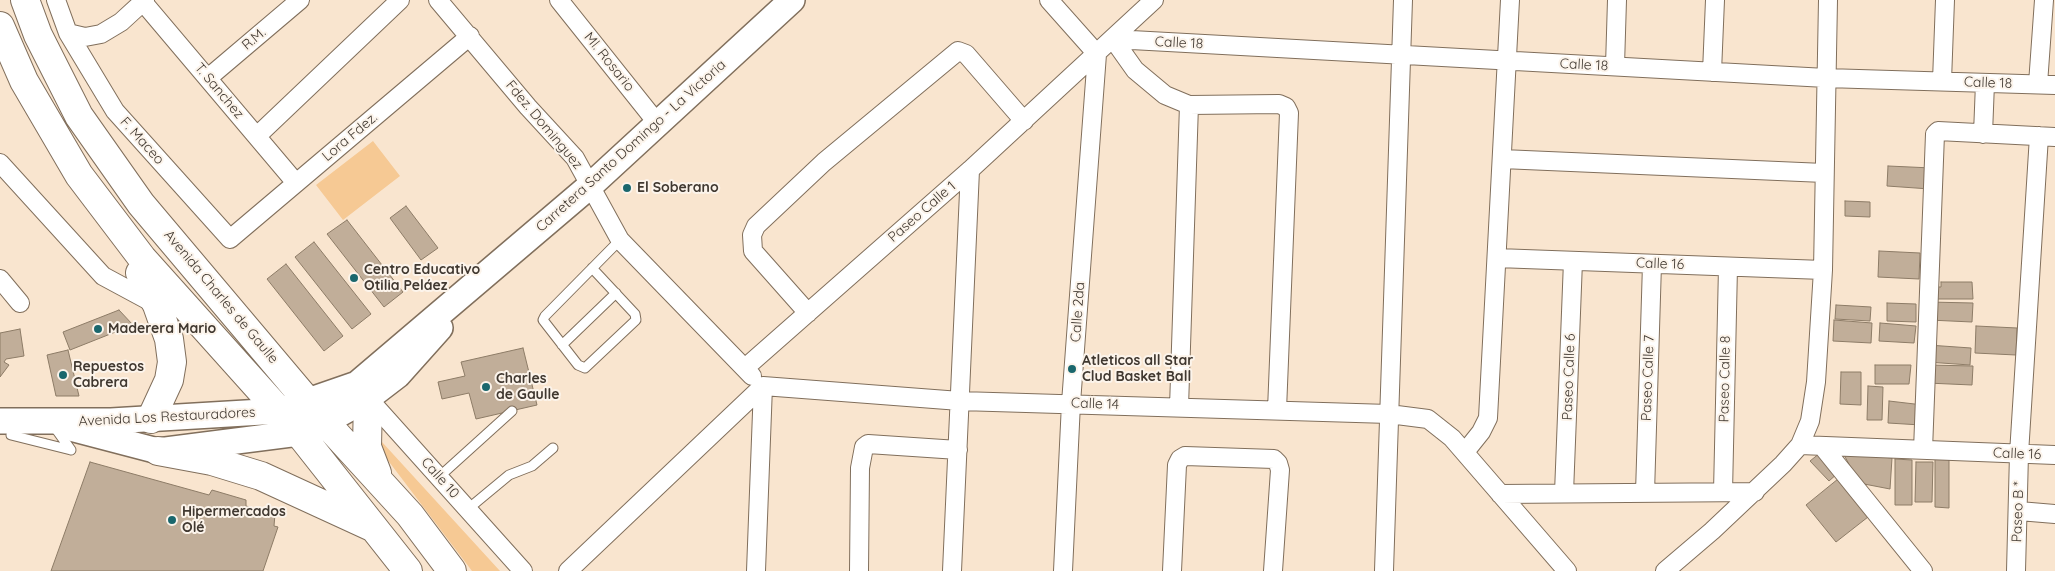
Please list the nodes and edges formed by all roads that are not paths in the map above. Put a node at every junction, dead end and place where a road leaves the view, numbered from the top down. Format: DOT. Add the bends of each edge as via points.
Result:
graph roads {
  1 [pos="25,0"];
  2 [pos="56,0"];
  3 [pos="300,0"];
  4 [pos="400,0"];
  5 [pos="438,0"];
  6 [pos="559,0"];
  7 [pos="792,0"];
  8 [pos="1048,0"];
  9 [pos="1154,0"];
  10 [pos="1403,0"];
  11 [pos="1510,0"];
  12 [pos="1617,0"];
  13 [pos="1715,0"];
  14 [pos="1945,0"];
  15 [pos="2044,0"];
  16 [pos="144,1"];
  17 [pos="1827,8"];
  18 [pos="0,26"];
  19 [pos="68,33"];
  20 [pos="470,36"];
  21 [pos="1113,39"];
  22 [pos="1097,54"];
  23 [pos="1401,55"];
  24 [pos="1507,60"];
  25 [pos="1615,66"];
  26 [pos="1712,72"];
  27 [pos="208,78"];
  28 [pos="1826,78"];
  29 [pos="1942,81"];
  30 [pos="1984,83"];
  31 [pos="2047,84"];
  32 [pos="1189,105"];
  33 [pos="1024,121"];
  34 [pos="658,124"];
  35 [pos="1984,134"];
  36 [pos="257,136"];
  37 [pos="2047,137"];
  38 [pos="1502,159"];
  39 [pos="0,163"];
  40 [pos="970,170"];
  41 [pos="1824,173"];
  42 [pos="80,175"];
  43 [pos="296,183"];
  44 [pos="591,185"];
  45 [pos="230,239"];
  46 [pos="620,240"];
  47 [pos="1497,258"];
  48 [pos="1573,261"];
  49 [pos="1652,264"];
  50 [pos="1728,266"];
  51 [pos="592,268"];
  52 [pos="1823,270"];
  53 [pos="0,279"];
  54 [pos="616,293"];
  55 [pos="20,303"];
  56 [pos="158,305"];
  57 [pos="808,313"];
  58 [pos="562,346"];
  59 [pos="744,368"];
  60 [pos="763,386"];
  61 [pos="363,391"];
  62 [pos="308,401"];
  63 [pos="960,401"];
  64 [pos="1071,403"];
  65 [pos="1179,407"];
  66 [pos="1277,410"];
  67 [pos="279,411"];
  68 [pos="512,411"];
  69 [pos="1389,414"];
  70 [pos="151,419"];
  71 [pos="6,421"];
  72 [pos="53,422"];
  73 [pos="325,422"];
  74 [pos="299,433"];
  75 [pos="1800,445"];
  76 [pos="1822,446"];
  77 [pos="553,448"];
  78 [pos="958,450"];
  79 [pos="1923,450"];
  80 [pos="158,451"];
  81 [pos="1465,452"];
  82 [pos="2019,454"];
  83 [pos="2055,455"];
  84 [pos="439,477"];
  85 [pos="382,484"];
  86 [pos="1723,492"];
  87 [pos="1755,492"];
  88 [pos="1564,493"];
  89 [pos="1645,493"];
  90 [pos="1500,494"];
  91 [pos="468,509"];
  92 [pos="2019,511"];
  93 [pos="2055,514"];
  94 [pos="376,529"];
  95 [pos="408,571"];
  96 [pos="452,571"];
  97 [pos="523,571"];
  98 [pos="568,571"];
  99 [pos="756,571"];
  100 [pos="859,571"];
  101 [pos="952,571"];
  102 [pos="1063,571"];
  103 [pos="1172,571"];
  104 [pos="1273,571"];
  105 [pos="1384,571"];
  106 [pos="1567,571"];
  107 [pos="1665,571"];
  108 [pos="1923,571"];
  109 [pos="2016,571"];
  1 -- 62 [label="main road, Avenida Charles de Gaulle" via="38,35 90,132 141,204"];
  2 -- 19 [label="street, F. Maceo"];
  3 -- 27 [label="street, R.M."];
  4 -- 36 [label="street"];
  5 -- 20 [label="street, Fdez. Dominguez"];
  6 -- 34 [label="street, Ml. Rosario"];
  7 -- 34 [label="main road, Carretera Santo Domingo - La Victoria"];
  8 -- 22 [label="street"];
  9 -- 21 [label="street, Paseo Calle 1"];
  10 -- 23 [label="street"];
  11 -- 24 [label="street"];
  12 -- 25 [label="street"];
  13 -- 26 [label="street"];
  14 -- 29 [label="street"];
  15 -- 31 [label="street"];
  16 -- 19 [label="street" via="102,34 85,37"];
  16 -- 27 [label="street, T. Sanchez"];
  17 -- 28 [label="street"];
  18 -- 42 [label="main road" via="24,81"];
  19 -- 45 [label="street, F. Maceo" via="115,111"];
  20 -- 43 [label="street, Lora Fdez."];
  20 -- 44 [label="street, Fdez. Dominguez" via="576,158"];
  21 -- 22 [label="street, Paseo Calle 1"];
  21 -- 23 [label="street, Calle 18"];
  21 -- 32 [label="street" via="1135,70 1165,95"];
  22 -- 33 [label="street, Paseo Calle 1"];
  22 -- 64 [label="street, Calle 2da"];
  23 -- 24 [label="street, Calle 18"];
  23 -- 69 [label="street"];
  24 -- 25 [label="street, Calle 18"];
  24 -- 38 [label="street"];
  25 -- 26 [label="street, Calle 18"];
  26 -- 28 [label="street, Calle 18"];
  27 -- 36 [label="street, T. Sanchez"];
  28 -- 29 [label="street, Calle 18"];
  28 -- 41 [label="street"];
  29 -- 30 [label="street, Calle 18"];
  30 -- 31 [label="street, Calle 18"];
  30 -- 35 [label="street"];
  32 -- 65 [label="street"];
  32 -- 66 [label="street" via="1279,104 1289,113"];
  33 -- 40 [label="street, Paseo Calle 1"];
  33 -- 57 [label="street" via="966,54 958,51 824,162 756,226 752,235 753,251"];
  34 -- 44 [label="main road, Carretera Santo Domingo - La Victoria"];
  35 -- 37 [label="street"];
  35 -- 79 [label="street" via="1938,131 1935,134"];
  36 -- 43 [label="street, T. Sanchez"];
  37 -- 82 [label="street, Paseo B *"];
  38 -- 41 [label="street"];
  38 -- 47 [label="street"];
  39 -- 56 [label="street" via="103,276"];
  40 -- 57 [label="street, Paseo Calle 1"];
  40 -- 63 [label="street"];
  41 -- 52 [label="street"];
  42 -- 56 [label="main road" via="82,188 149,286"];
  42 -- 67 [label="main road" via="142,258"];
  43 -- 45 [label="street, Lora Fdez."];
  44 -- 46 [label="street, Fdez. Dominguez"];
  44 -- 61 [label="main road, Carretera Santo Domingo - La Victoria" via="467,289 432,339 398,375"];
  46 -- 51 [label="lane"];
  46 -- 59 [label="street, Fdez. Dominguez"];
  47 -- 48 [label="street, Calle 16"];
  47 -- 81 [label="street" via="1488,418"];
  48 -- 49 [label="street, Calle 16"];
  48 -- 88 [label="street, Paseo Calle 6"];
  49 -- 50 [label="street, Calle 16"];
  49 -- 89 [label="street, Paseo Calle 7"];
  50 -- 52 [label="street, Calle 16"];
  50 -- 86 [label="street, Paseo Calle 8"];
  51 -- 54 [label="lane"];
  51 -- 58 [label="lane" via="543,320"];
  52 -- 75 [label="street" via="1816,382 1810,421"];
  53 -- 55 [label="street"];
  54 -- 58 [label="lane"];
  54 -- 58 [label="lane" via="635,314 636,320 622,335 586,368 578,365"];
  56 -- 70 [label="main road" via="169,339 172,362 169,380"];
  57 -- 59 [label="street, Paseo Calle 1"];
  59 -- 60 [label="street, Fdez. Dominguez"];
  60 -- 63 [label="street, Calle 14"];
  60 -- 98 [label="street"];
  60 -- 99 [label="street"];
  61 -- 62 [label="main road, Carretera Santo Domingo - La Victoria"];
  61 -- 73 [label="main road, Carretera Santo Domingo - La Victoria"];
  61 -- 84 [label="street, Calle 10"];
  61 -- 85 [label="main road" via="367,447"];
  62 -- 67 [label="main road, Carretera Santo Domingo - La Victoria"];
  62 -- 73 [label="main road, Avenida Charles de Gaulle"];
  63 -- 64 [label="street, Calle 14"];
  63 -- 78 [label="street"];
  64 -- 65 [label="street, Calle 14"];
  64 -- 102 [label="street, Calle 2da"];
  65 -- 66 [label="street, Calle 14"];
  66 -- 69 [label="street, Calle 14"];
  67 -- 70 [label="main road, Avenida Los Restauradores"];
  67 -- 74 [label="main road"];
  68 -- 84 [label="lane"];
  69 -- 81 [label="street, Calle 14" via="1428,419 1441,427"];
  69 -- 105 [label="street"];
  70 -- 72 [label="main road, Avenida Los Restauradores"];
  71 -- 72 [label="main road, Avenida Los Restauradores"];
  71 -- 72 [label="lane" via="11,434 71,450"];
  72 -- 80 [label="main road, Avenida Los Restauradores"];
  73 -- 74 [label="main road, Carretera Santo Domingo - La Victoria"];
  73 -- 85 [label="main road, Avenida Charles de Gaulle"];
  74 -- 80 [label="main road, Avenida Los Restauradores"];
  74 -- 94 [label="main road"];
  75 -- 76 [label="street, Calle 16"];
  75 -- 87 [label="street"];
  76 -- 79 [label="street, Calle 16"];
  76 -- 108 [label="street"];
  77 -- 91 [label="lane" via="532,466 509,475"];
  78 -- 100 [label="street" via="868,444 864,447 860,468"];
  78 -- 101 [label="street"];
  79 -- 82 [label="street, Calle 16"];
  80 -- 94 [label="main road" via="212,461 261,476"];
  81 -- 90 [label="street"];
  82 -- 83 [label="street, Calle 16"];
  82 -- 92 [label="street, Paseo B *"];
  84 -- 91 [label="street, Calle 10"];
  85 -- 96 [label="main road, Avenida Charles de Gaulle"];
  86 -- 87 [label="street"];
  86 -- 89 [label="street"];
  87 -- 107 [label="street"];
  88 -- 89 [label="street"];
  88 -- 90 [label="street"];
  90 -- 106 [label="street"];
  91 -- 97 [label="street, Calle 10"];
  92 -- 93 [label="street"];
  92 -- 109 [label="street, Paseo B *"];
  94 -- 95 [label="main road"];
  103 -- 104 [label="street" via="1176,465 1185,456 1274,459 1278,463"];
}
